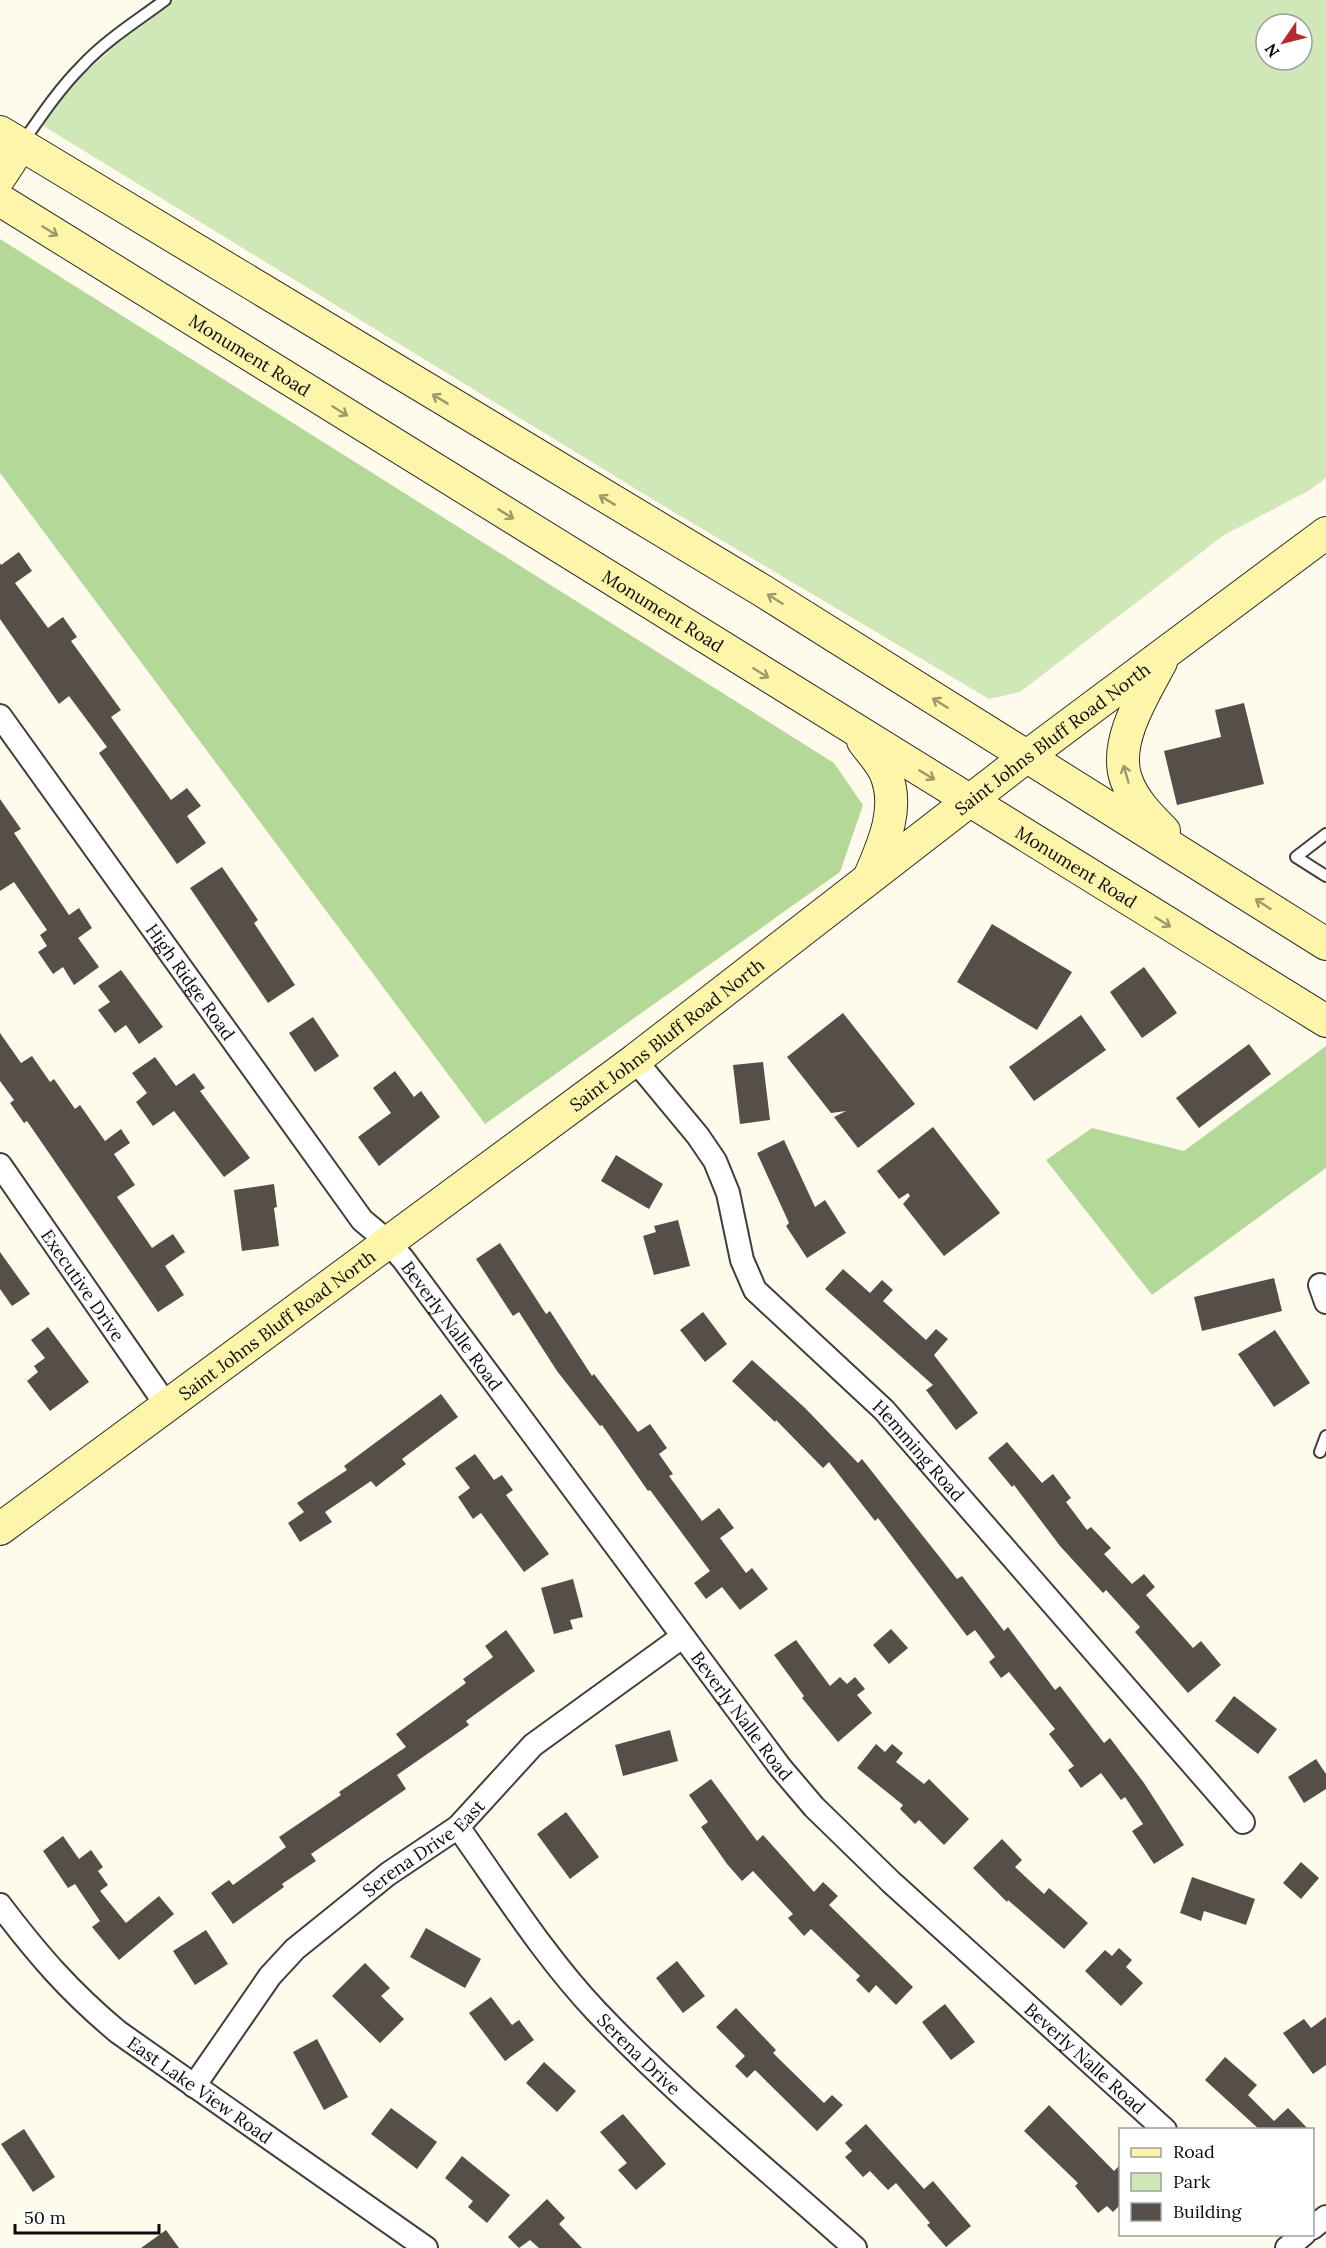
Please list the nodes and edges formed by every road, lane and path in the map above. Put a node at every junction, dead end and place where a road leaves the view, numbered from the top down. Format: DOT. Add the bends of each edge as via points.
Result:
graph roads {
  1 [pos="165,0"];
  2 [pos="11,139"];
  3 [pos="0,177"];
  4 [pos="0,200"];
  5 [pos="1326,533"];
  6 [pos="1166,653"];
  7 [pos="0,716"];
  8 [pos="858,733"];
  9 [pos="1026,757"];
  10 [pos="971,802"];
  11 [pos="1326,834"];
  12 [pos="1185,854"];
  13 [pos="1326,876"];
  14 [pos="867,881"];
  15 [pos="1326,944"];
  16 [pos="1326,1021"];
  17 [pos="635,1060"];
  18 [pos="2,1173"];
  19 [pos="387,1241"];
  20 [pos="167,1406"];
  21 [pos="1326,1436"];
  22 [pos="1320,1452"];
  23 [pos="0,1529"];
  24 [pos="682,1637"];
  25 [pos="1243,1822"];
  26 [pos="459,1827"];
  27 [pos="0,1905"];
  28 [pos="194,2086"];
  29 [pos="1164,2128"];
  30 [pos="1326,2217"];
  31 [pos="1314,2226"];
  32 [pos="1272,2236"];
  33 [pos="1303,2236"];
  34 [pos="426,2248"];
  35 [pos="855,2248"];
  36 [pos="1282,2248"];
  37 [pos="1287,2248"];
  1 -- 2 [label="lane" via="117,34"];
  2 -- 3 [label="main road"];
  9 -- 2 [label="main road, one-way" via="763,591"];
  4 -- 8 [label="main road, Monument Road, one-way"];
  5 -- 6 [label="main road, Saint Johns Bluff Road North"];
  6 -- 9 [label="main road, Saint Johns Bluff Road North"];
  12 -- 6 [label="main road, one-way" via="1141,807 1126,780 1122,761 1132,714"];
  7 -- 19 [label="street, High Ridge Road" via="362,1220"];
  8 -- 10 [label="main road, Monument Road, one-way"];
  8 -- 14 [label="main road" via="885,773 891,797 886,839"];
  9 -- 10 [label="main road, Saint Johns Bluff Road North"];
  9 -- 12 [label="main road"];
  10 -- 14 [label="main road, Saint Johns Bluff Road North"];
  10 -- 16 [label="main road, Monument Road, one-way"];
  11 -- 13 [label="lane" via="1296,857"];
  15 -- 12 [label="main road, one-way"];
  14 -- 17 [label="main road, Saint Johns Bluff Road North"];
  17 -- 19 [label="main road, Saint Johns Bluff Road North"];
  17 -- 25 [label="street, Hemming Road" via="715,1161 728,1193 742,1260 755,1290 884,1410"];
  18 -- 20 [label="street, Executive Drive"];
  19 -- 20 [label="main road, Saint Johns Bluff Road North"];
  19 -- 24 [label="street, Beverly Nalle Road"];
  20 -- 23 [label="main road, Saint Johns Bluff Road North"];
  21 -- 22 [label="lane"];
  24 -- 26 [label="street, Serena Drive East" via="533,1745"];
  24 -- 29 [label="street, Beverly Nalle Road" via="814,1807 891,1882"];
  26 -- 28 [label="street, Serena Drive East" via="388,1874 295,1949 270,1976"];
  26 -- 35 [label="street, Serena Drive" via="558,1967 596,2011 639,2055"];
  27 -- 28 [label="street, East Lake View Road" via="77,1998"];
  28 -- 34 [label="street, East Lake View Road"];
  30 -- 31 [label="street"];
  32 -- 36 [label="street"];
  33 -- 37 [label="street"];
}
